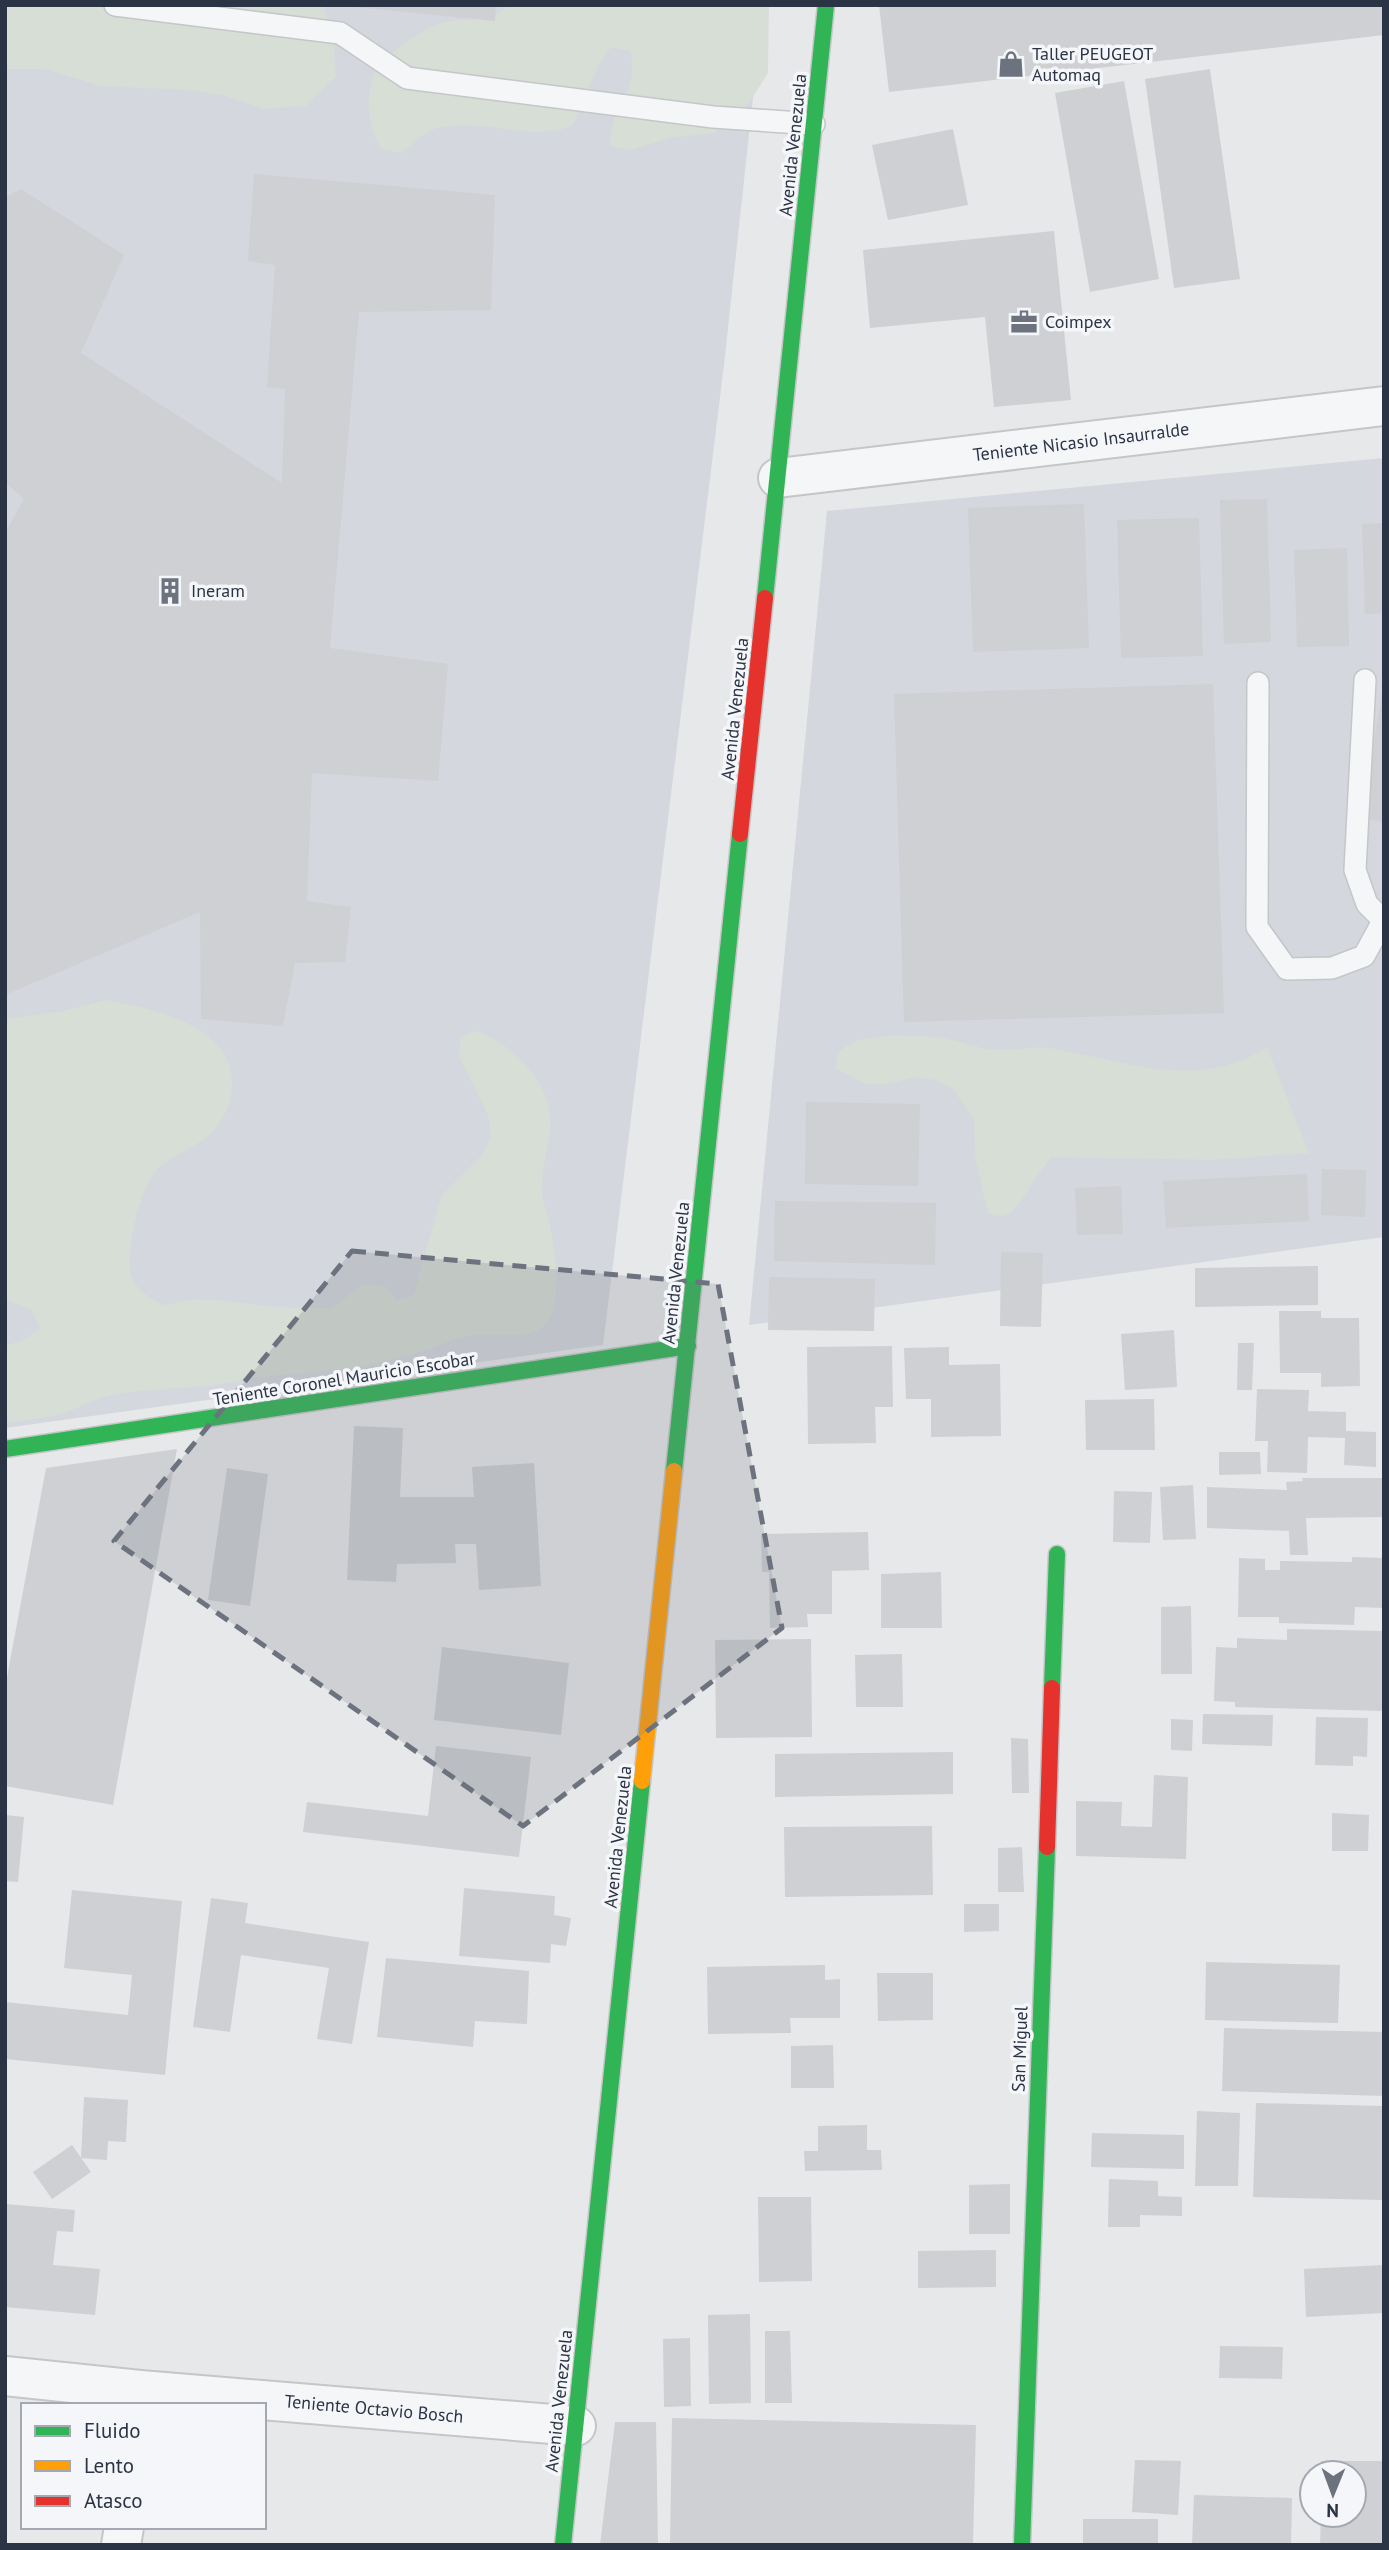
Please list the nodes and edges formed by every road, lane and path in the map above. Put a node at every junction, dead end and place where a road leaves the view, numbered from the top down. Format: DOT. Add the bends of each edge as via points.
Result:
graph roads {
  1 [pos="115,5"];
  2 [pos="827,5"];
  3 [pos="814,124"];
  4 [pos="1384,406"];
  5 [pos="778,478"];
  6 [pos="1365,680"];
  7 [pos="1258,682"];
  8 [pos="1383,921"];
  9 [pos="688,1346"];
  10 [pos="5,1449"];
  11 [pos="1057,1554"];
  12 [pos="5,2375"];
  13 [pos="139,2398"];
  14 [pos="217,2403"];
  15 [pos="266,2406"];
  16 [pos="576,2426"];
  17 [pos="564,2545"];
  18 [pos="1022,2545"];
  1 -- 3 [label="lane" via="340,33 407,78 713,117"];
  2 -- 3 [label="main road, Avenida Venezuela"];
  3 -- 5 [label="main road, Avenida Venezuela"];
  4 -- 5 [label="street, Teniente Nicasio Insaurralde"];
  5 -- 9 [label="main road, Avenida Venezuela"];
  6 -- 8 [label="lane" via="1355,870 1367,904"];
  7 -- 8 [label="lane" via="1256,927 1287,969 1332,968 1364,956"];
  9 -- 10 [label="main road, Teniente Coronel Mauricio Escobar"];
  9 -- 16 [label="main road, Avenida Venezuela"];
  11 -- 18 [label="main road, San Miguel"];
  12 -- 13 [label="street, Teniente Octavio Bosch"];
  13 -- 14 [label="street, Teniente Octavio Bosch"];
  15 -- 16 [label="street, Teniente Octavio Bosch"];
  16 -- 17 [label="main road, Avenida Venezuela"];
}
